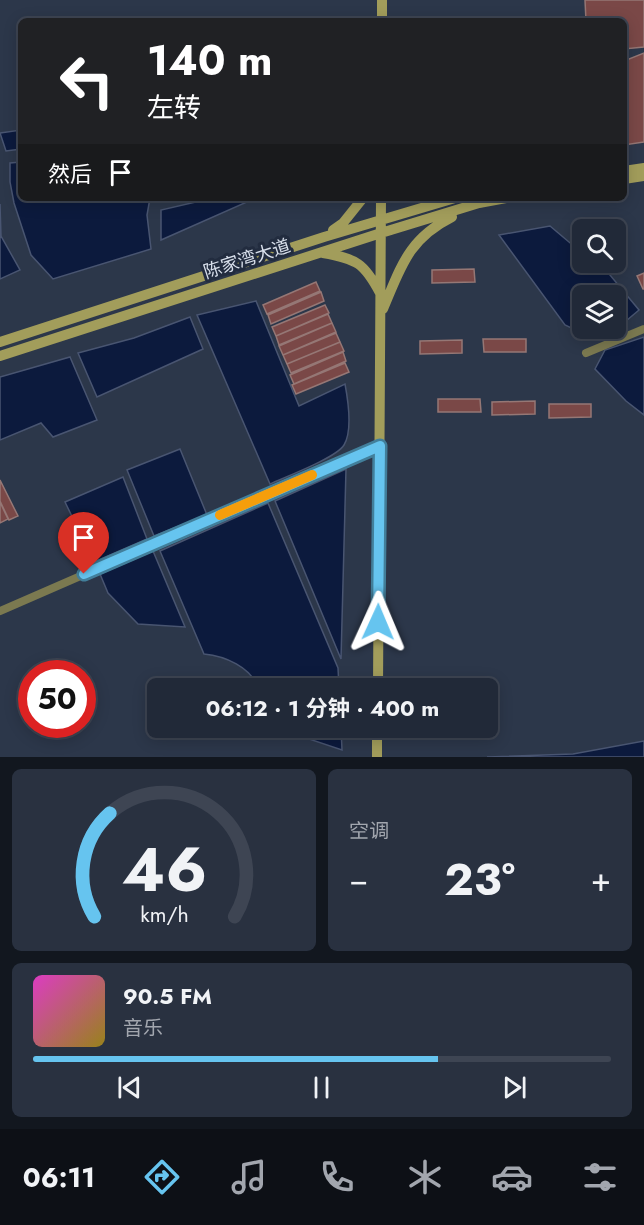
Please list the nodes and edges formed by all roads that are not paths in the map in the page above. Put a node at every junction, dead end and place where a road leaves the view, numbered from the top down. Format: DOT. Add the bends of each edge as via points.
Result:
graph roads {
  1 [pos="383,0"];
  2 [pos="382,18"];
  3 [pos="644,168"];
  4 [pos="627,171"];
  5 [pos="644,176"];
  6 [pos="627,179"];
  7 [pos="361,201"];
  8 [pos="381,201"];
  9 [pos="444,201"];
  10 [pos="490,201"];
  11 [pos="479,203"];
  12 [pos="381,219"];
  13 [pos="381,233"];
  14 [pos="324,237"];
  15 [pos="320,253"];
  16 [pos="381,293"];
  17 [pos="380,315"];
  18 [pos="644,329"];
  19 [pos="0,342"];
  20 [pos="586,353"];
  21 [pos="0,356"];
  22 [pos="380,446"];
  23 [pos="0,610"];
  24 [pos="378,678"];
  25 [pos="377,738"];
  26 [pos="377,757"];
  1 -- 2 [label="main road"];
  3 -- 4 [label="main road"];
  5 -- 6 [label="main road"];
  7 -- 14 [label="main road" via="343,223"];
  8 -- 12 [label="main road"];
  9 -- 12 [label="main road, 陈家湾大道"];
  10 -- 11 [label="main road, 陈家湾大道"];
  11 -- 13 [label="main road, 陈家湾大道"];
  11 -- 17 [label="main road" via="423,235 405,256"];
  12 -- 13 [label="main road"];
  12 -- 14 [label="main road, 陈家湾大道"];
  13 -- 15 [label="main road, 陈家湾大道"];
  13 -- 16 [label="main road"];
  14 -- 19 [label="main road, 陈家湾大道"];
  15 -- 16 [label="main road" via="345,257 358,264 369,272"];
  15 -- 21 [label="main road, 陈家湾大道"];
  16 -- 17 [label="main road"];
  17 -- 22 [label="main road"];
  18 -- 20 [label="street"];
  22 -- 23 [label="street"];
  22 -- 24 [label="main road"];
  25 -- 26 [label="main road"];
}
